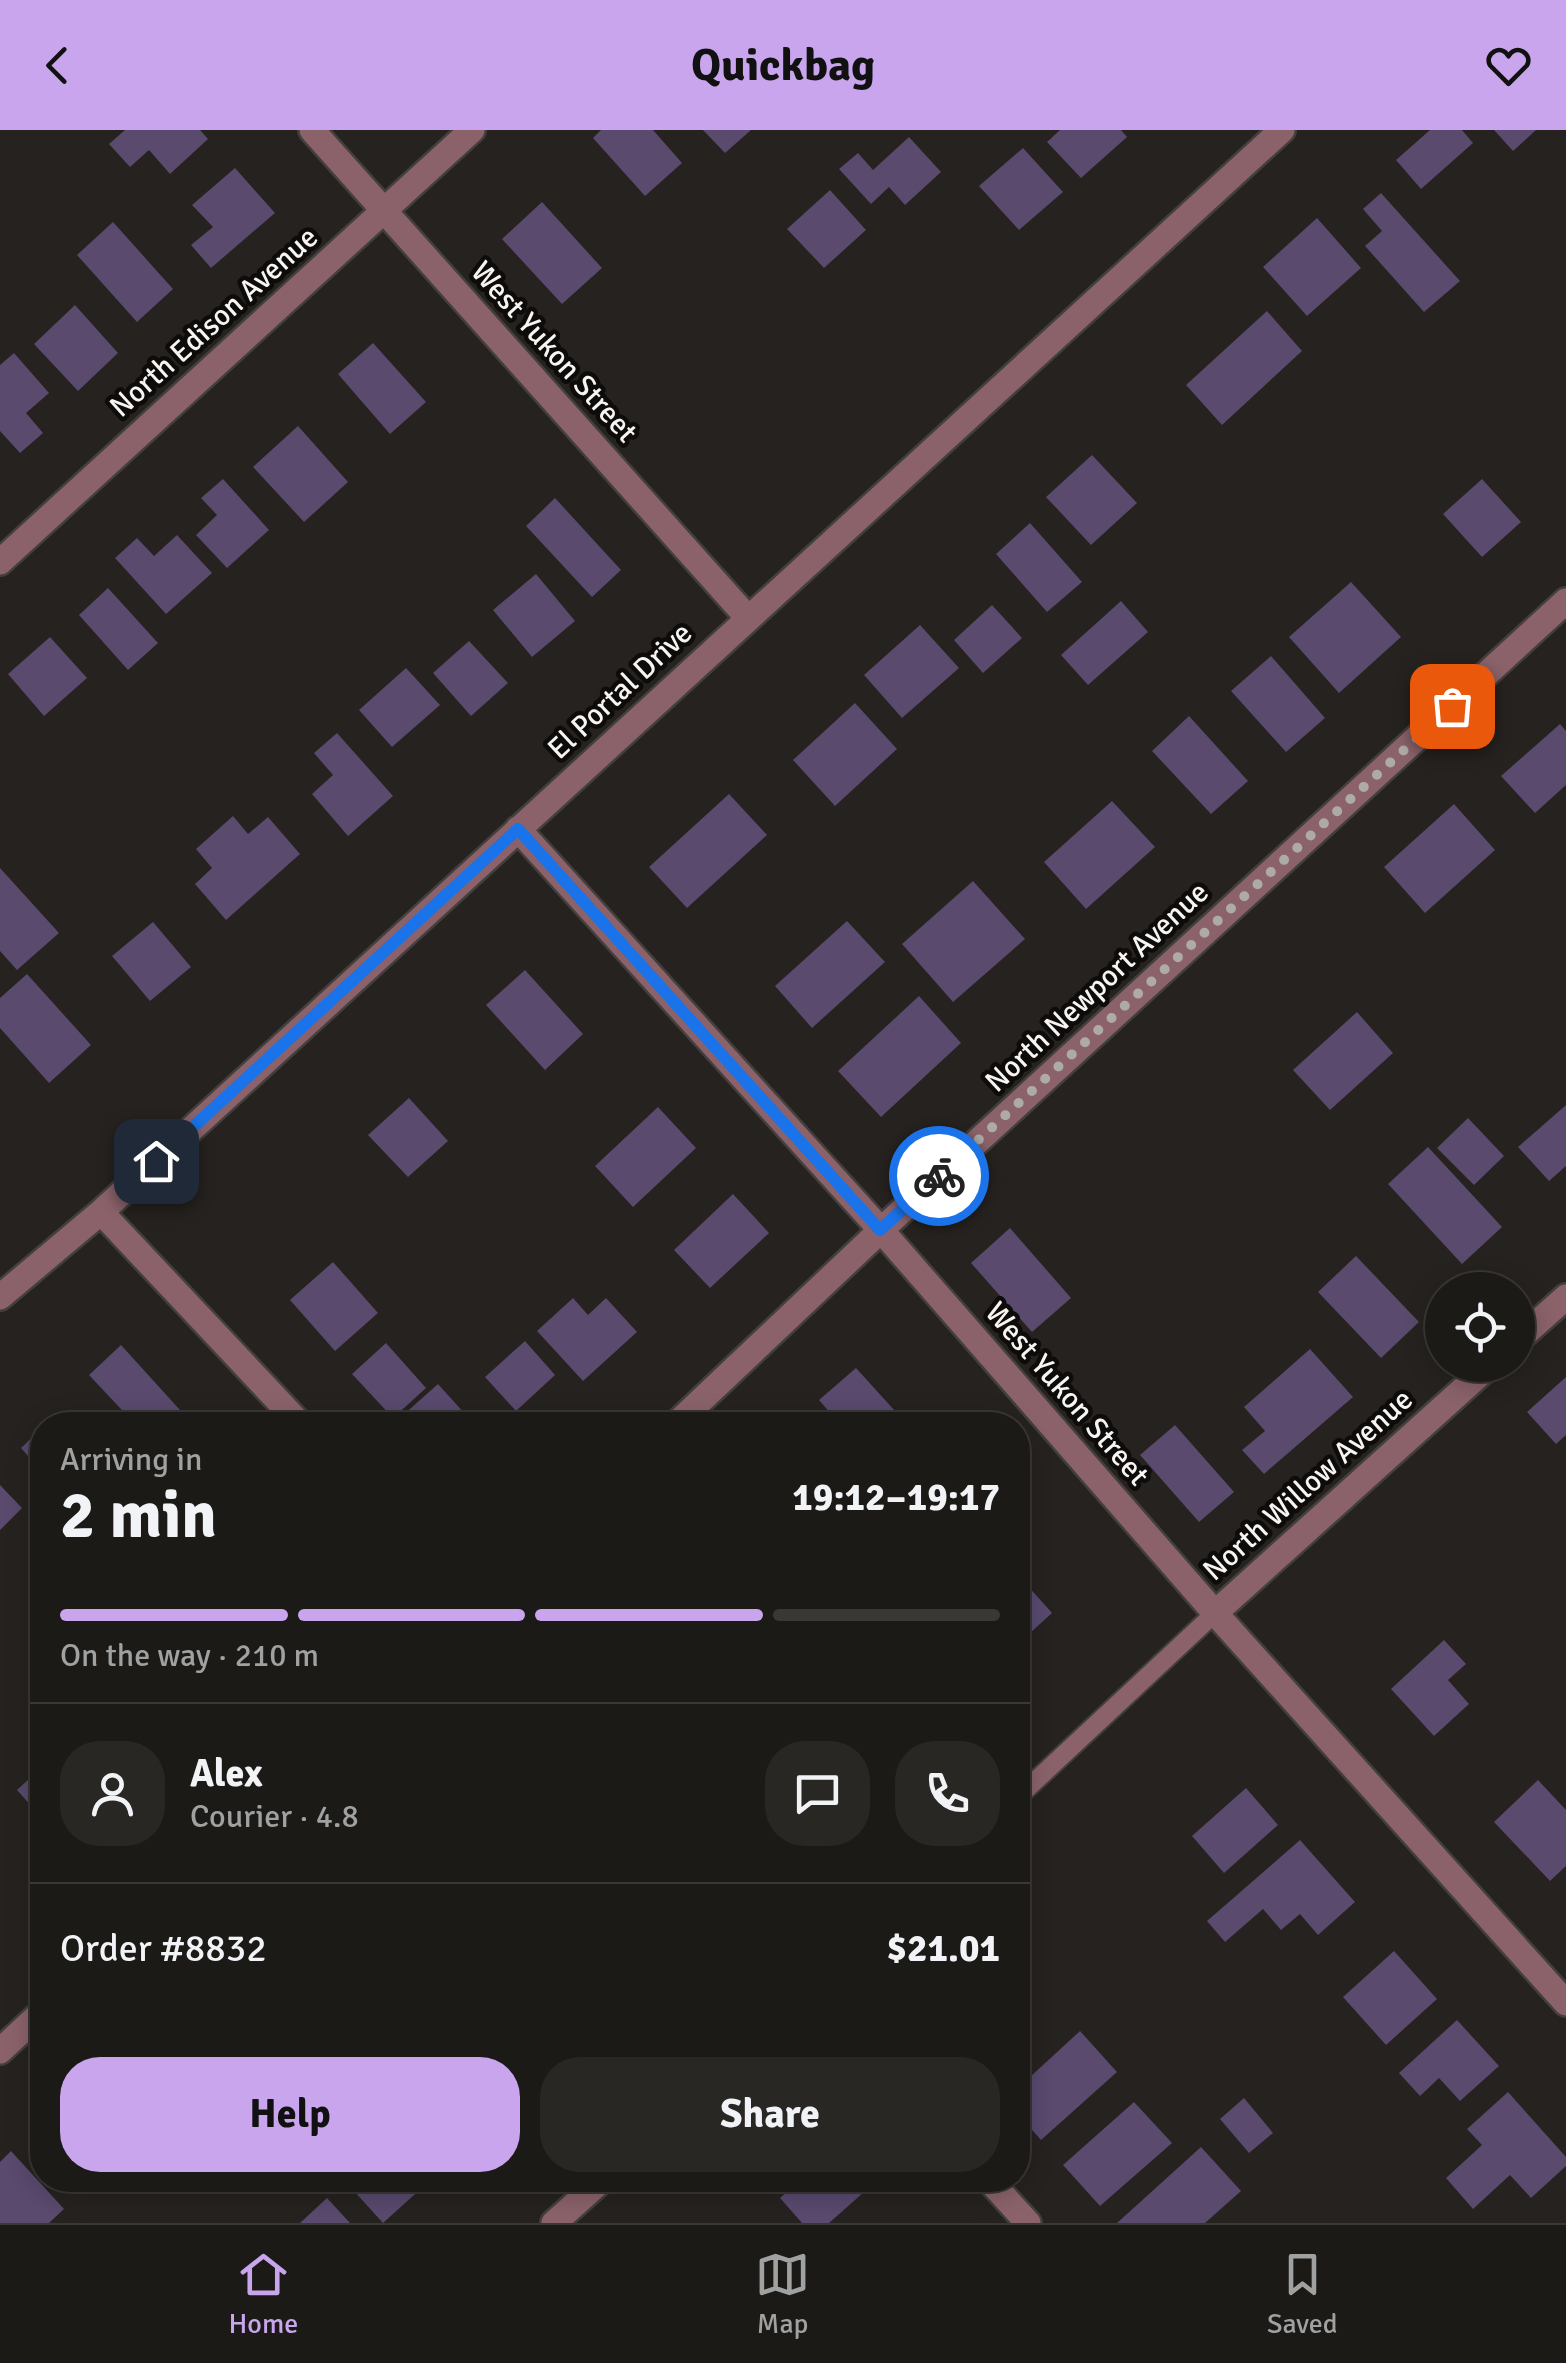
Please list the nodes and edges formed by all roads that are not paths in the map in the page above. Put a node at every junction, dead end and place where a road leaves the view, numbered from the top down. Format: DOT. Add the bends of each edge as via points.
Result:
graph roads {
  1 [pos="312,130"];
  2 [pos="472,130"];
  3 [pos="1282,130"];
  4 [pos="384,210"];
  5 [pos="0,562"];
  6 [pos="1566,601"];
  7 [pos="748,618"];
  8 [pos="518,829"];
  9 [pos="101,1212"];
  10 [pos="880,1230"];
  11 [pos="1566,1296"];
  12 [pos="0,1297"];
  13 [pos="1535,1324"];
  14 [pos="1471,1382"];
  15 [pos="289,1412"];
  16 [pos="689,1412"];
  17 [pos="1214,1613"];
  18 [pos="1030,1786"];
  19 [pos="1566,2003"];
  20 [pos="30,2023"];
  21 [pos="0,2052"];
  22 [pos="589,2192"];
  23 [pos="1000,2192"];
  24 [pos="554,2223"];
  25 [pos="1028,2223"];
  1 -- 4 [label="street, West Yukon Street"];
  2 -- 4 [label="street, North Edison Avenue"];
  3 -- 7 [label="street, El Portal Drive"];
  4 -- 5 [label="street, North Edison Avenue"];
  4 -- 7 [label="street, West Yukon Street"];
  6 -- 10 [label="street, North Newport Avenue"];
  7 -- 8 [label="street, El Portal Drive"];
  8 -- 9 [label="street, El Portal Drive"];
  8 -- 10 [label="street, West Yukon Street"];
  9 -- 12 [label="street, El Portal Drive"];
  9 -- 15 [label="street"];
  10 -- 16 [label="street, North Newport Avenue"];
  10 -- 17 [label="street, West Yukon Street"];
  11 -- 13 [label="street"];
  14 -- 17 [label="street, North Willow Avenue"];
  17 -- 18 [label="lane"];
  17 -- 19 [label="street, West Yukon Street"];
  20 -- 21 [label="street"];
  22 -- 24 [label="street"];
  23 -- 25 [label="street"];
}
